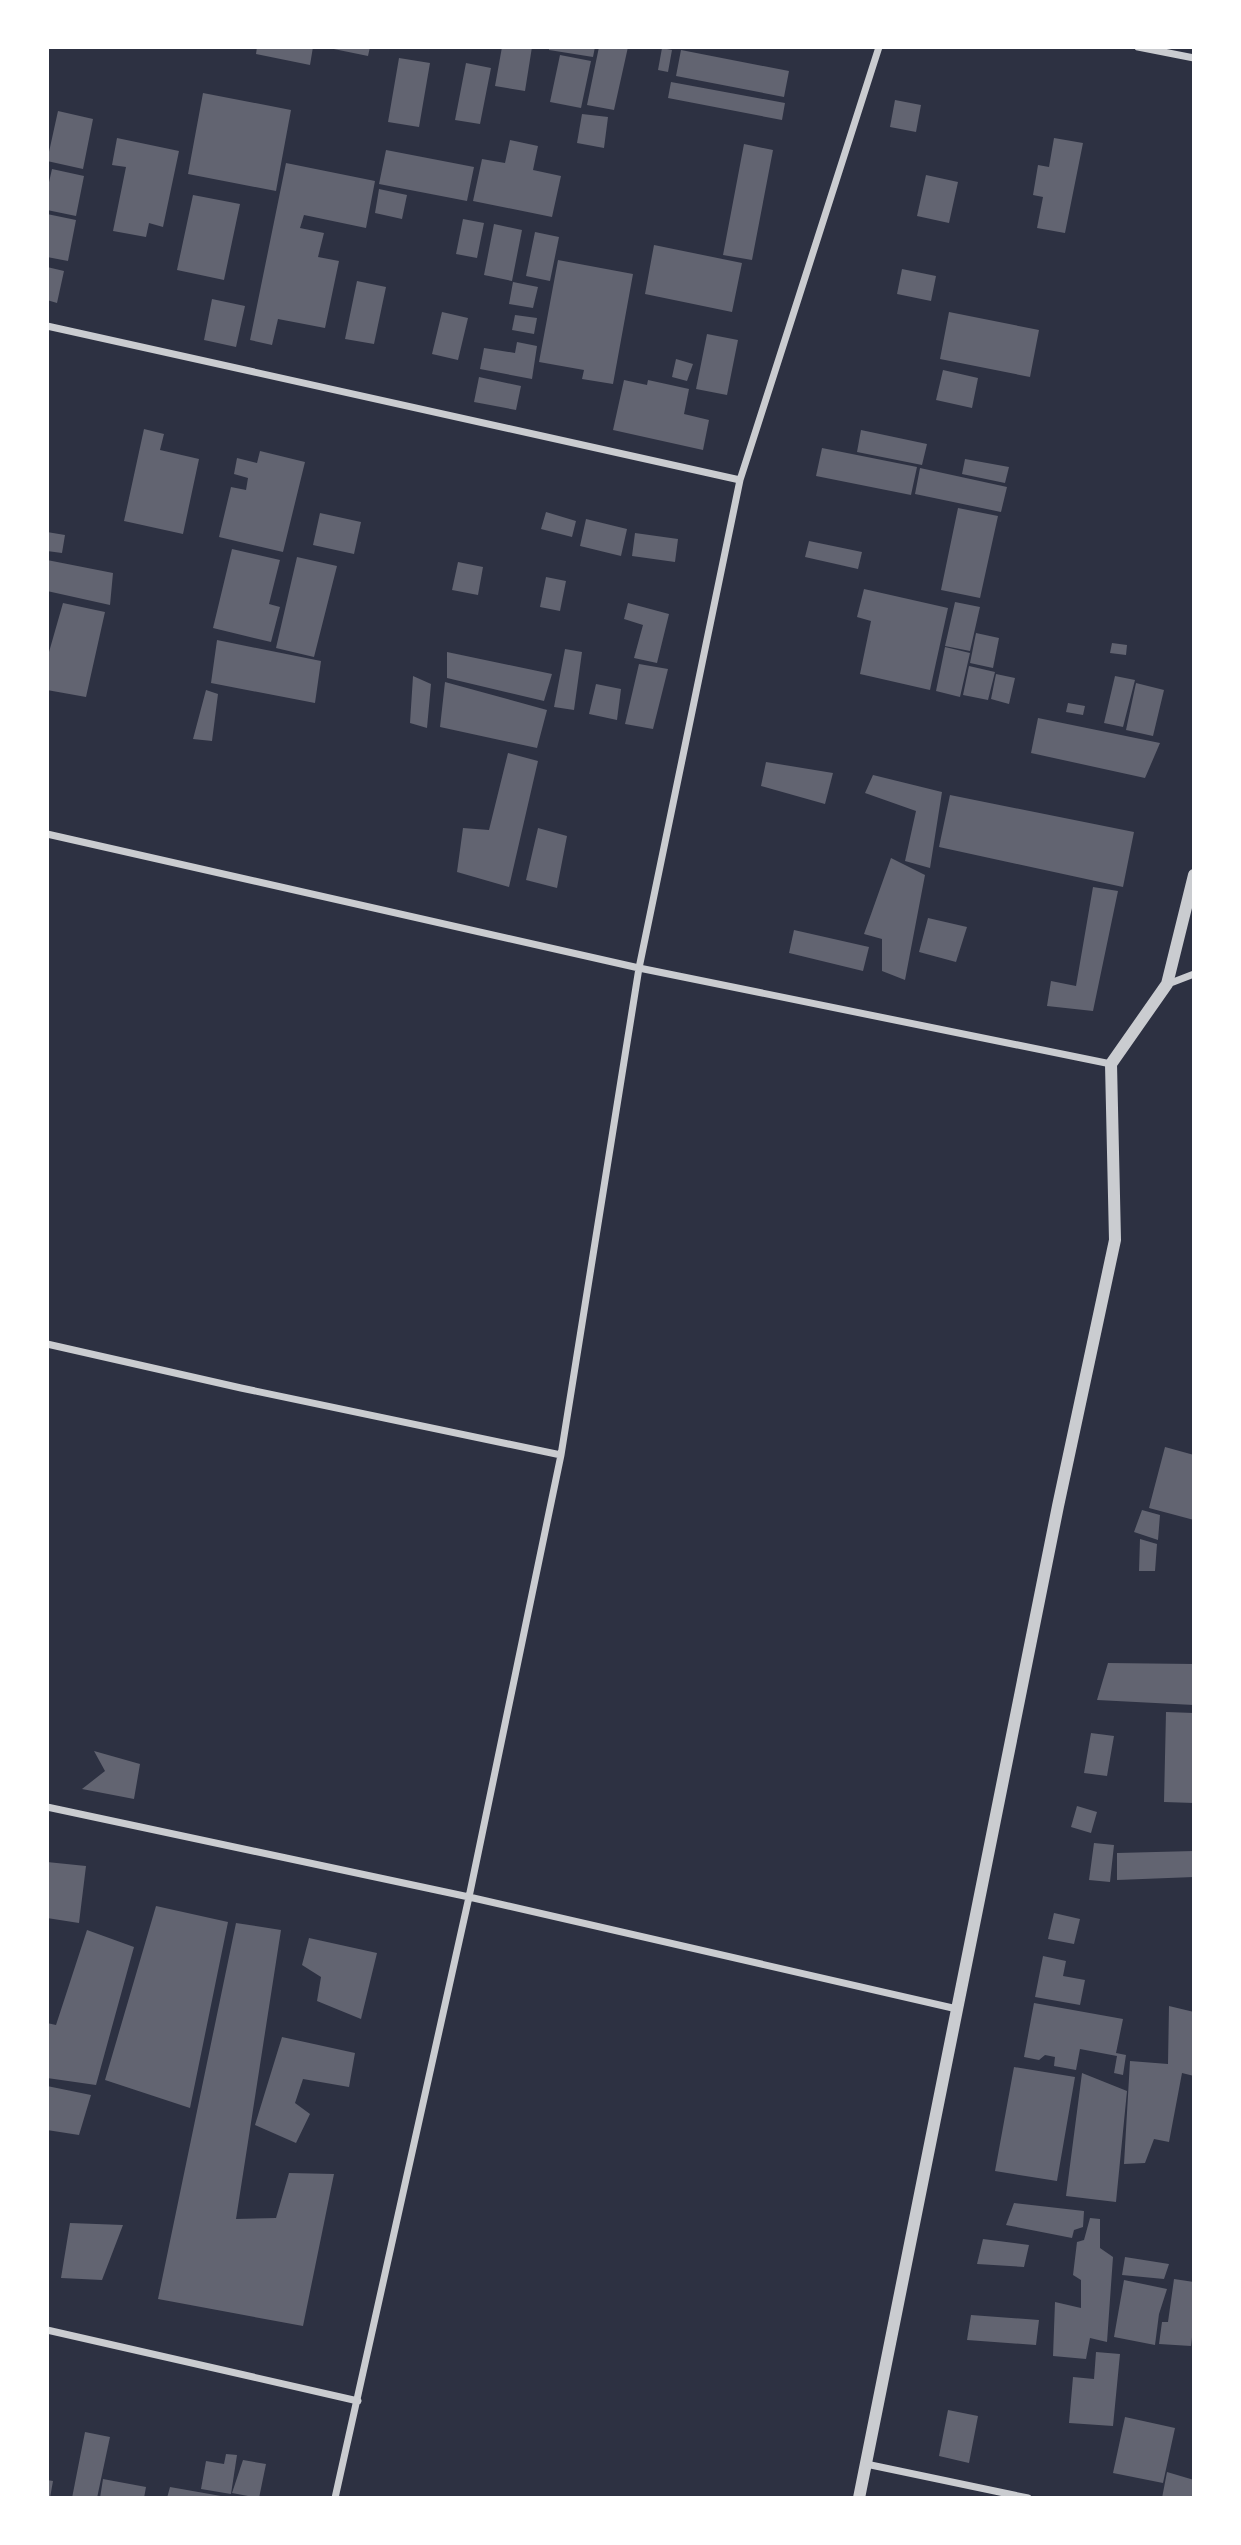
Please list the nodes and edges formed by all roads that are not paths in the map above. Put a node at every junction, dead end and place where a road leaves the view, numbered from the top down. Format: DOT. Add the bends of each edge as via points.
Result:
graph roads {
  1 [pos="879,47"];
  2 [pos="1138,47"];
  3 [pos="1194,58"];
  4 [pos="47,326"];
  5 [pos="740,480"];
  6 [pos="47,834"];
  7 [pos="1194,875"];
  8 [pos="639,968"];
  9 [pos="1194,974"];
  10 [pos="1167,984"];
  11 [pos="1111,1064"];
  12 [pos="47,1344"];
  13 [pos="561,1455"];
  14 [pos="47,1807"];
  15 [pos="469,1896"];
  16 [pos="957,2009"];
  17 [pos="47,2330"];
  18 [pos="358,2400"];
  19 [pos="866,2464"];
  20 [pos="335,2498"];
  21 [pos="859,2498"];
  22 [pos="1028,2498"];
  1 -- 5 [label="street"];
  2 -- 3 [label="street"];
  4 -- 5 [label="street"];
  5 -- 8 [label="street"];
  6 -- 8 [label="street"];
  7 -- 10 [label="street"];
  8 -- 11 [label="street"];
  8 -- 13 [label="street"];
  9 -- 10 [label="street"];
  10 -- 11 [label="street"];
  11 -- 16 [label="street" via="1115,1240"];
  12 -- 13 [label="street"];
  13 -- 15 [label="street"];
  14 -- 15 [label="street"];
  15 -- 16 [label="street"];
  15 -- 18 [label="street"];
  16 -- 19 [label="street"];
  17 -- 18 [label="street"];
  18 -- 20 [label="street"];
  19 -- 21 [label="street"];
  19 -- 22 [label="street"];
}
